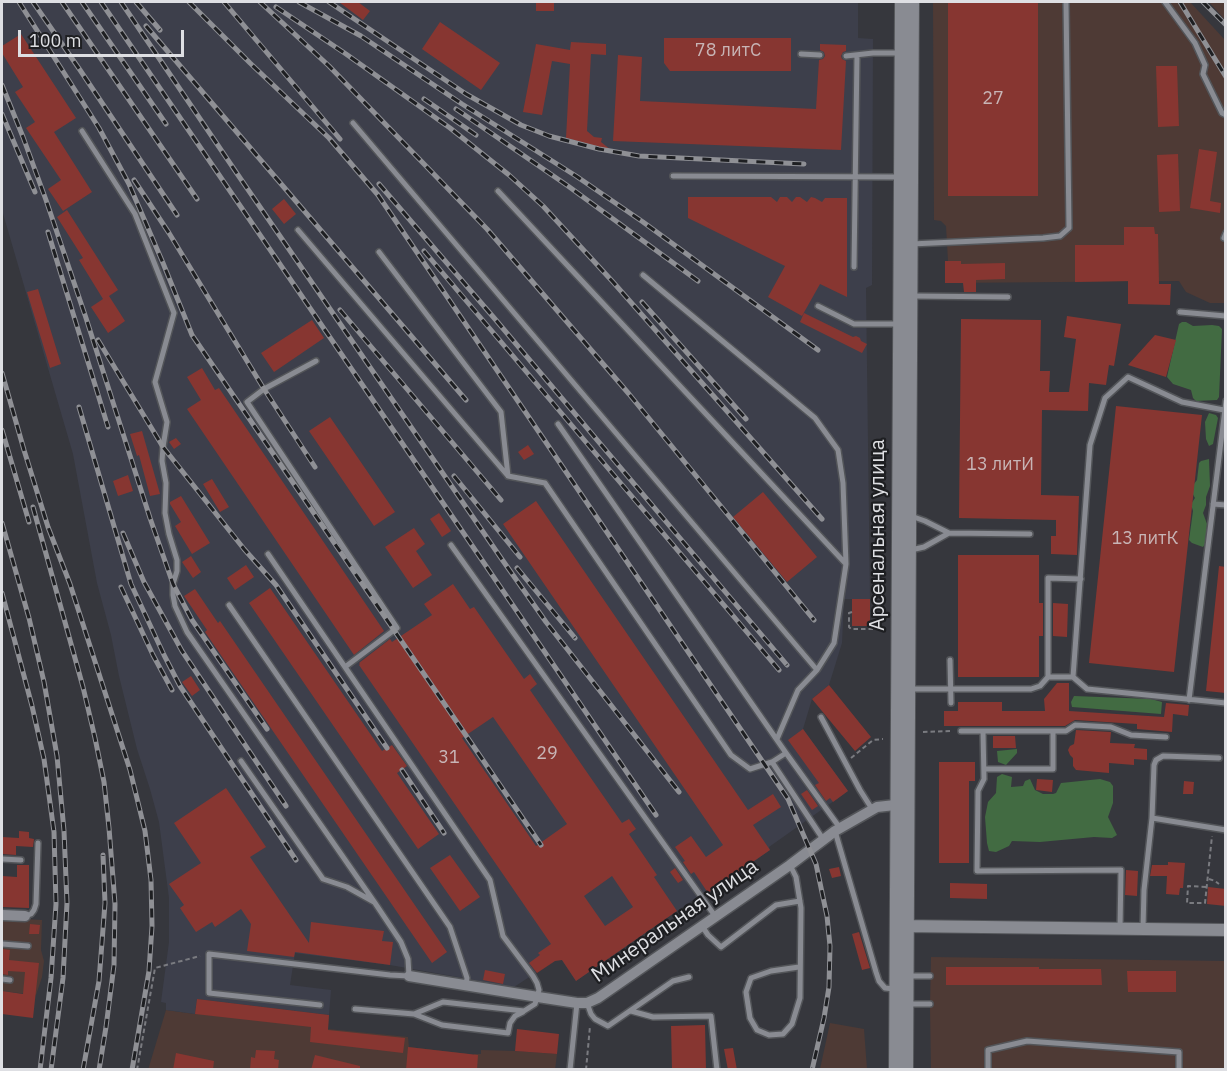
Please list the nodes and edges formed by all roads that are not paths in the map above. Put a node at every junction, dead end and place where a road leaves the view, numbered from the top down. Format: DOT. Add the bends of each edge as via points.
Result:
graph roads {
  1 [pos="901,2"];
  2 [pos="913,2"];
  3 [pos="1066,2"];
  4 [pos="1165,2"];
  5 [pos="907,53"];
  6 [pos="801,54"];
  7 [pos="820,55"];
  8 [pos="857,55"];
  9 [pos="846,56"];
  10 [pos="1226,115"];
  11 [pos="353,123"];
  12 [pos="82,131"];
  13 [pos="673,176"];
  14 [pos="854,177"];
  15 [pos="906,177"];
  16 [pos="498,191"];
  17 [pos="298,230"];
  18 [pos="906,244"];
  19 [pos="380,252"];
  20 [pos="854,267"];
  21 [pos="643,275"];
  22 [pos="905,296"];
  23 [pos="1008,297"];
  24 [pos="818,306"];
  25 [pos="1180,312"];
  26 [pos="1226,316"];
  27 [pos="899,324"];
  28 [pos="316,361"];
  29 [pos="1226,401"];
  30 [pos="1224,410"];
  31 [pos="558,424"];
  32 [pos="508,476"];
  33 [pos="1213,504"];
  34 [pos="1226,505"];
  35 [pos="904,516"];
  36 [pos="949,533"];
  37 [pos="1030,534"];
  38 [pos="451,545"];
  39 [pos="904,550"];
  40 [pos="268,554"];
  41 [pos="846,564"];
  42 [pos="1081,579"];
  43 [pos="229,605"];
  44 [pos="950,660"];
  45 [pos="345,667"];
  46 [pos="817,670"];
  47 [pos="1048,677"];
  48 [pos="1073,677"];
  49 [pos="903,689"];
  50 [pos="951,689"];
  51 [pos="1189,700"];
  52 [pos="951,703"];
  53 [pos="1226,703"];
  54 [pos="821,717"];
  55 [pos="961,731"];
  56 [pos="983,731"];
  57 [pos="1053,731"];
  58 [pos="1166,737"];
  59 [pos="777,739"];
  60 [pos="786,753"];
  61 [pos="1219,758"];
  62 [pos="241,761"];
  63 [pos="772,762"];
  64 [pos="984,770"];
  65 [pos="902,804"];
  66 [pos="872,809"];
  67 [pos="1152,818"];
  68 [pos="838,829"];
  69 [pos="1226,830"];
  70 [pos="823,839"];
  71 [pos="38,843"];
  72 [pos="2,859"];
  73 [pos="21,860"];
  74 [pos="790,865"];
  75 [pos="800,902"];
  76 [pos="375,903"];
  77 [pos="2,915"];
  78 [pos="25,916"];
  79 [pos="716,916"];
  80 [pos="702,926"];
  81 [pos="895,926"];
  82 [pos="908,926"];
  83 [pos="1120,929"];
  84 [pos="1143,929"];
  85 [pos="1226,930"];
  86 [pos="2,944"];
  87 [pos="28,946"];
  88 [pos="799,967"];
  89 [pos="409,976"];
  90 [pos="908,976"];
  91 [pos="930,976"];
  92 [pos="689,977"];
  93 [pos="2,979"];
  94 [pos="10,980"];
  95 [pos="466,985"];
  96 [pos="895,989"];
  97 [pos="538,997"];
  98 [pos="582,1003"];
  99 [pos="901,1004"];
  100 [pos="930,1004"];
  101 [pos="320,1005"];
  102 [pos="355,1009"];
  103 [pos="524,1011"];
  104 [pos="631,1011"];
  105 [pos="414,1014"];
  106 [pos="570,1070"];
  107 [pos="717,1070"];
  108 [pos="895,1070"];
  109 [pos="908,1070"];
  110 [pos="988,1070"];
  111 [pos="1179,1070"];
  1 -- 5 [label="street, Арсенальная улица"];
  2 -- 5 [label="street, Арсенальная улица"];
  3 -- 18 [label="lane" via="1070,228 1060,236 1043,238"];
  4 -- 10 [label="lane" via="1195,43 1205,65 1203,74"];
  5 -- 8 [label="lane"];
  5 -- 15 [label="street, Арсенальная улица"];
  6 -- 7 [label="lane"];
  8 -- 9 [label="lane"];
  8 -- 14 [label="lane"];
  11 -- 46 [label="lane"];
  12 -- 76 [label="lane" via="135,214 174,313 156,382 167,422 162,461 165,513 177,560 175,606 187,632"];
  13 -- 14 [label="lane"];
  14 -- 15 [label="lane"];
  14 -- 20 [label="lane"];
  15 -- 18 [label="street, Арсенальная улица"];
  16 -- 41 [label="lane"];
  17 -- 32 [label="lane"];
  18 -- 22 [label="street, Арсенальная улица"];
  19 -- 32 [label="lane" via="501,412"];
  21 -- 41 [label="lane" via="814,418 838,450"];
  22 -- 23 [label="lane"];
  22 -- 27 [label="street, Арсенальная улица"];
  22 -- 35 [label="street, Арсенальная улица"];
  24 -- 27 [label="lane" via="854,324"];
  25 -- 26 [label="lane"];
  27 -- 35 [label="street, Арсенальная улица"];
  28 -- 45 [label="lane" via="247,402 397,628"];
  29 -- 30 [label="lane"];
  30 -- 33 [label="lane"];
  30 -- 42 [label="lane" via="1182,402 1128,377 1105,398 1090,445"];
  31 -- 59 [label="lane"];
  32 -- 63 [label="lane" via="545,483 731,755 750,769"];
  33 -- 34 [label="lane"];
  33 -- 51 [label="lane"];
  35 -- 36 [label="lane"];
  35 -- 39 [label="street, Арсенальная улица"];
  36 -- 37 [label="lane"];
  36 -- 39 [label="lane" via="924,547"];
  38 -- 79 [label="lane"];
  39 -- 49 [label="street, Арсенальная улица"];
  40 -- 45 [label="lane"];
  41 -- 46 [label="lane" via="834,643"];
  42 -- 47 [label="lane" via="1048,578"];
  42 -- 48 [label="lane"];
  43 -- 95 [label="lane" via="450,927"];
  44 -- 50 [label="lane"];
  45 -- 97 [label="lane" via="490,880 503,936 537,983"];
  46 -- 59 [label="lane" via="798,690"];
  47 -- 48 [label="lane"];
  47 -- 50 [label="lane" via="1031,689"];
  48 -- 51 [label="lane" via="1087,689"];
  49 -- 50 [label="lane"];
  49 -- 65 [label="street, Арсенальная улица"];
  50 -- 52 [label="lane"];
  51 -- 53 [label="lane"];
  54 -- 66 [label="lane"];
  55 -- 56 [label="lane"];
  56 -- 57 [label="lane"];
  56 -- 64 [label="lane"];
  57 -- 58 [label="lane" via="1066,731 1075,725"];
  57 -- 64 [label="lane" via="1053,769"];
  59 -- 60 [label="lane"];
  60 -- 63 [label="lane"];
  60 -- 68 [label="lane"];
  61 -- 67 [label="lane" via="1163,756 1156,760"];
  62 -- 76 [label="lane" via="323,879"];
  63 -- 70 [label="lane"];
  64 -- 83 [label="lane" via="978,791 977,871 1121,870"];
  65 -- 66 [label="street, Минеральная улица"];
  65 -- 81 [label="street, Арсенальная улица"];
  65 -- 82 [label="street, Арсенальная улица"];
  66 -- 68 [label="street, Минеральная улица"];
  67 -- 69 [label="lane"];
  67 -- 84 [label="lane"];
  68 -- 70 [label="street, Минеральная улица"];
  68 -- 96 [label="lane" via="879,981 885,988"];
  70 -- 74 [label="street, Минеральная улица"];
  71 -- 78 [label="lane" via="36,904 31,914"];
  72 -- 73 [label="lane"];
  74 -- 75 [label="lane"];
  74 -- 79 [label="street, Минеральная улица"];
  75 -- 80 [label="lane" via="776,905 721,947"];
  75 -- 88 [label="lane"];
  76 -- 89 [label="lane" via="405,950"];
  77 -- 78 [label="street"];
  79 -- 80 [label="street, Минеральная улица"];
  80 -- 98 [label="street, Минеральная улица" via="598,998"];
  81 -- 82 [label="street"];
  81 -- 96 [label="street, Арсенальная улица"];
  82 -- 83 [label="street"];
  82 -- 90 [label="street, Арсенальная улица"];
  83 -- 84 [label="street"];
  84 -- 85 [label="street"];
  86 -- 87 [label="lane"];
  88 -- 88 [label="lane" via="751,978 746,992 750,1018 757,1029 769,1035 783,1034 792,1024 800,998"];
  89 -- 95 [label="street, Минеральная улица"];
  89 -- 101 [label="lane" via="209,954 209,993"];
  90 -- 91 [label="lane"];
  90 -- 99 [label="street, Арсенальная улица"];
  92 -- 104 [label="lane" via="673,981"];
  93 -- 94 [label="lane"];
  95 -- 97 [label="street, Минеральная улица"];
  96 -- 99 [label="street, Арсенальная улица"];
  97 -- 98 [label="street, Минеральная улица"];
  97 -- 103 [label="lane"];
  98 -- 104 [label="lane" via="595,1019 608,1026"];
  98 -- 106 [label="lane"];
  99 -- 100 [label="lane"];
  99 -- 108 [label="street, Арсенальная улица"];
  99 -- 109 [label="street, Арсенальная улица"];
  102 -- 105 [label="lane"];
  103 -- 105 [label="lane" via="443,1002"];
  103 -- 105 [label="lane" via="515,1016 508,1033 441,1025"];
  104 -- 107 [label="lane" via="653,1017 711,1016"];
  110 -- 111 [label="lane" via="987,1050 1028,1041 1179,1052"];
}
